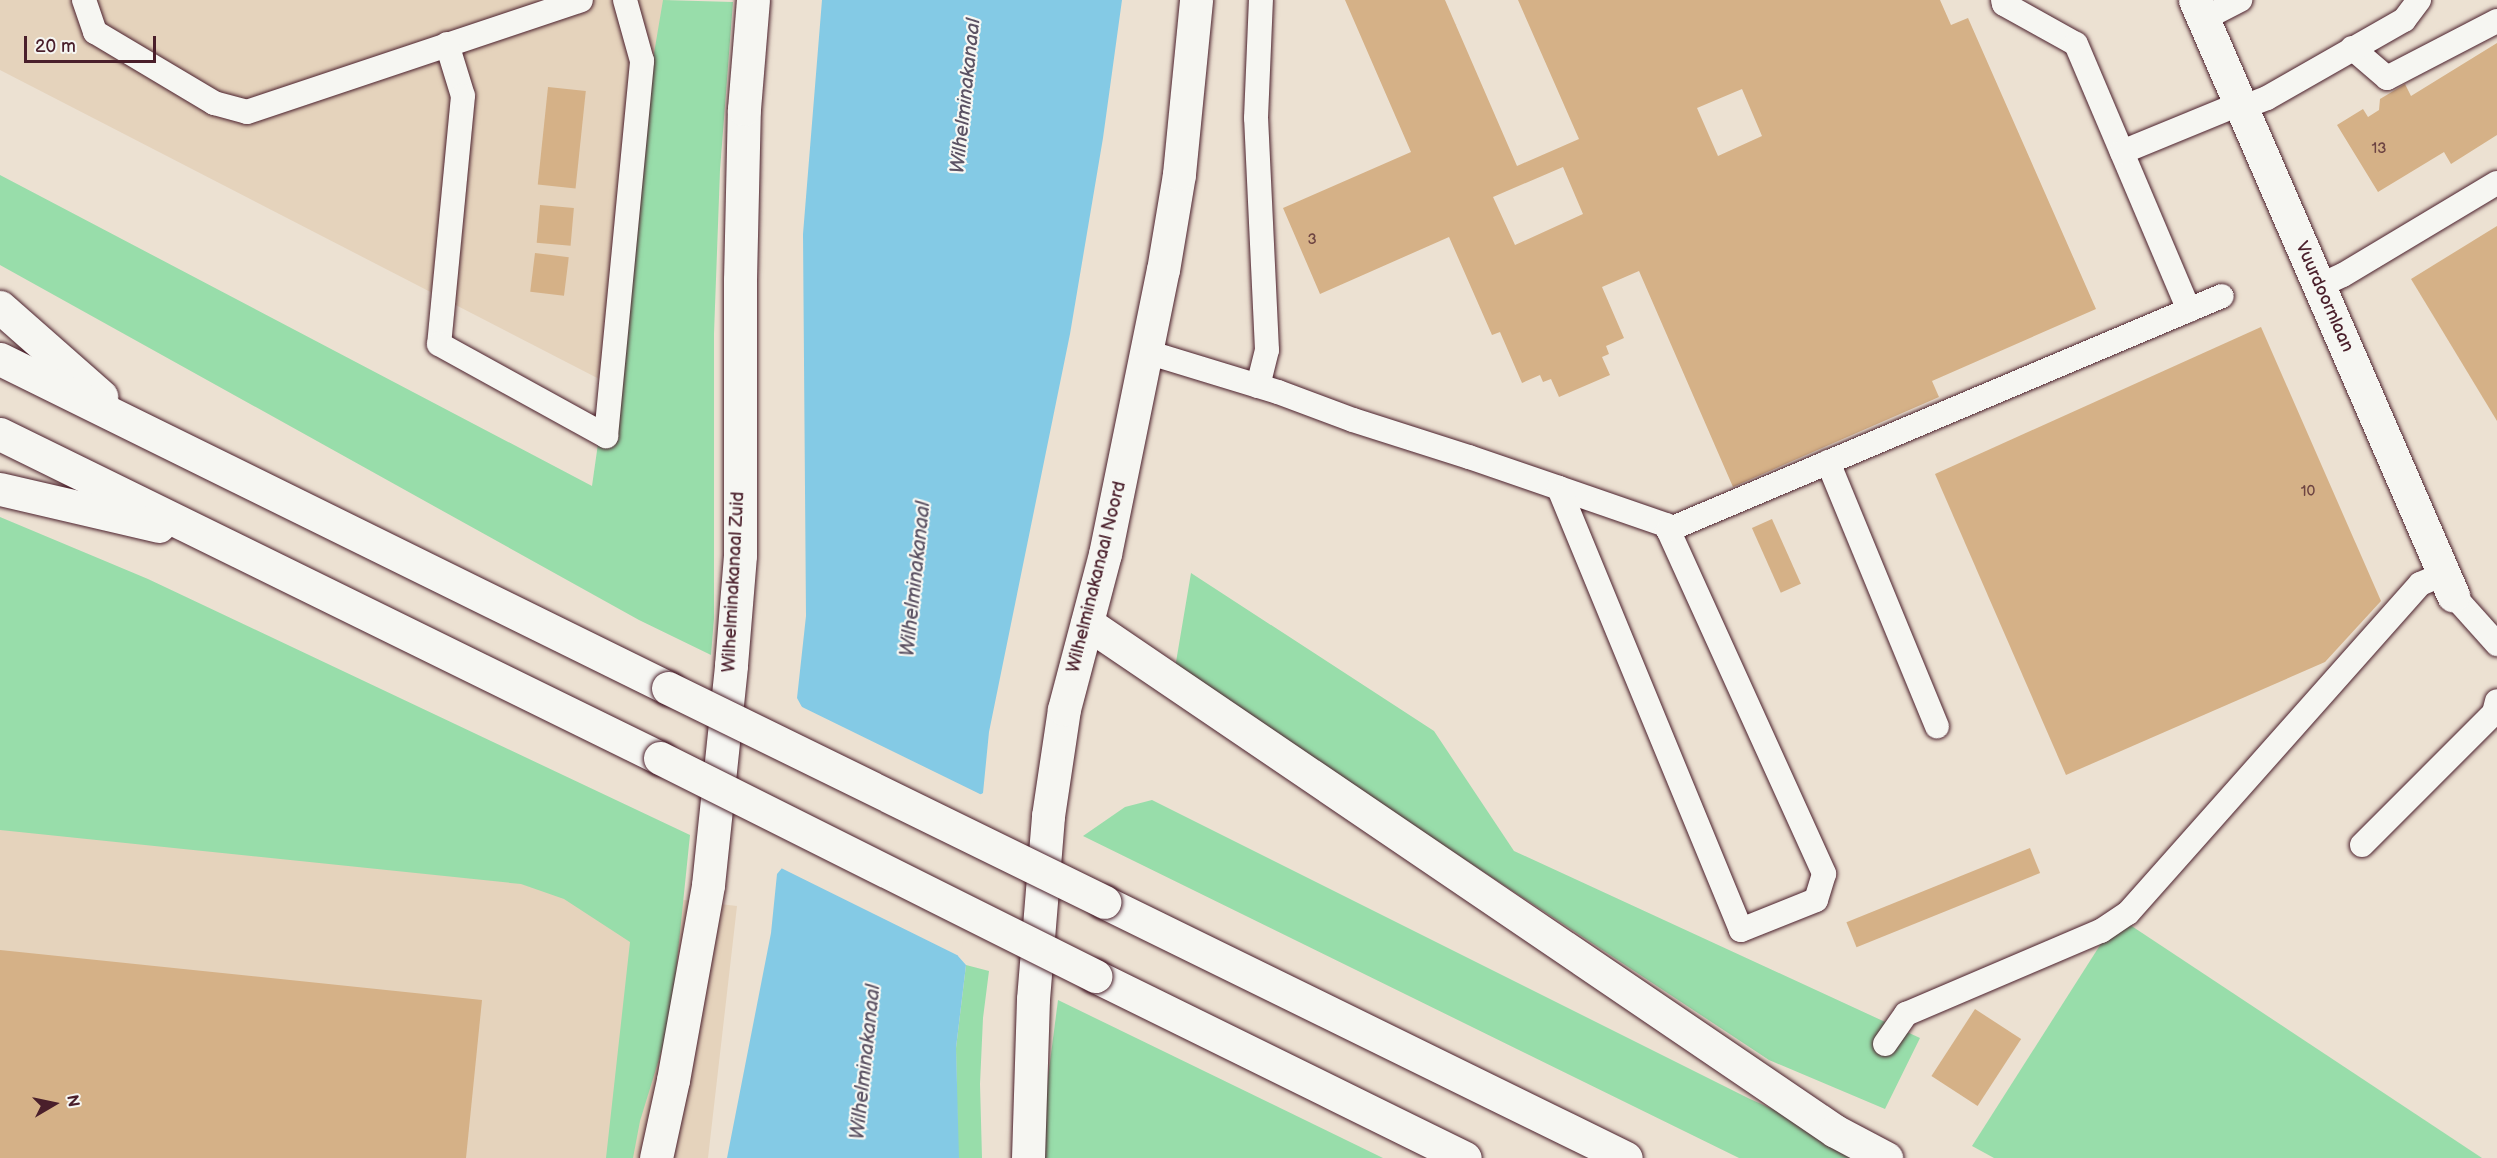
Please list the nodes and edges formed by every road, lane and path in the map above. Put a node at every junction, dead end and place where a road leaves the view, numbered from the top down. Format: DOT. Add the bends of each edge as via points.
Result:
graph roads {
  1 [pos="84,0"];
  2 [pos="581,0"];
  3 [pos="625,0"];
  4 [pos="753,0"];
  5 [pos="1196,0"];
  6 [pos="1261,0"];
  7 [pos="2003,0"];
  8 [pos="2240,0"];
  9 [pos="2419,0"];
  10 [pos="2199,10"];
  11 [pos="2497,21"];
  12 [pos="447,44"];
  13 [pos="2352,48"];
  14 [pos="2240,106"];
  15 [pos="2122,152"];
  16 [pos="2497,183"];
  17 [pos="2319,286"];
  18 [pos="2222,296"];
  19 [pos="0,307"];
  20 [pos="2189,310"];
  21 [pos="1147,352"];
  22 [pos="0,359"];
  23 [pos="1258,386"];
  24 [pos="132,423"];
  25 [pos="0,434"];
  26 [pos="1828,462"];
  27 [pos="1559,488"];
  28 [pos="0,489"];
  29 [pos="1668,530"];
  30 [pos="216,540"];
  31 [pos="2449,584"];
  32 [pos="1087,622"];
  33 [pos="2497,644"];
  34 [pos="2497,701"];
  35 [pos="1937,726"];
  36 [pos="2362,845"];
  37 [pos="1885,1044"];
  38 [pos="656,1158"];
  39 [pos="1028,1158"];
  40 [pos="1465,1158"];
  41 [pos="1626,1158"];
  42 [pos="1886,1158"];
  1 -- 12 [label="lane" via="95,32 214,103 247,112"];
  2 -- 12 [label="lane"];
  3 -- 12 [label="lane" via="642,61 606,436 439,344 463,96"];
  4 -- 38 [label="main road, Wilhelminakanaal Zuid" via="744,109 739,566 708,885"];
  5 -- 21 [label="main road, Wilhelminakanaal Noord" via="1179,174"];
  6 -- 23 [label="lane" via="1256,118 1267,350"];
  7 -- 15 [label="lane" via="2076,44"];
  8 -- 10 [label="lane"];
  9 -- 13 [label="lane" via="2404,20"];
  10 -- 14 [label="main road, Vuurdoornlaan"];
  11 -- 13 [label="lane" via="2387,78"];
  13 -- 14 [label="lane" via="2266,98"];
  14 -- 15 [label="lane"];
  14 -- 17 [label="main road, Vuurdoornlaan"];
  15 -- 20 [label="lane"];
  16 -- 17 [label="lane"];
  17 -- 31 [label="main road, Vuurdoornlaan"];
  18 -- 20 [label="lane"];
  19 -- 24 [label="main road"];
  20 -- 26 [label="lane"];
  21 -- 23 [label="lane"];
  21 -- 32 [label="main road, Wilhelminakanaal Noord"];
  22 -- 24 [label="main road"];
  23 -- 27 [label="lane"];
  24 -- 41 [label="main road, bridge"];
  25 -- 30 [label="main road"];
  26 -- 29 [label="lane"];
  26 -- 35 [label="lane"];
  27 -- 29 [label="lane" via="1666,525"];
  27 -- 29 [label="lane" via="1741,930 1816,900 1824,874"];
  28 -- 30 [label="main road"];
  30 -- 40 [label="main road, bridge"];
  31 -- 33 [label="lane"];
  31 -- 37 [label="lane" via="2420,584 2128,913 2101,931 1906,1014"];
  32 -- 39 [label="main road, Wilhelminakanaal Noord" via="1064,709 1048,816 1033,999"];
  32 -- 42 [label="main road" via="1835,1131"];
  34 -- 36 [label="lane" via="2494,713"];
}
